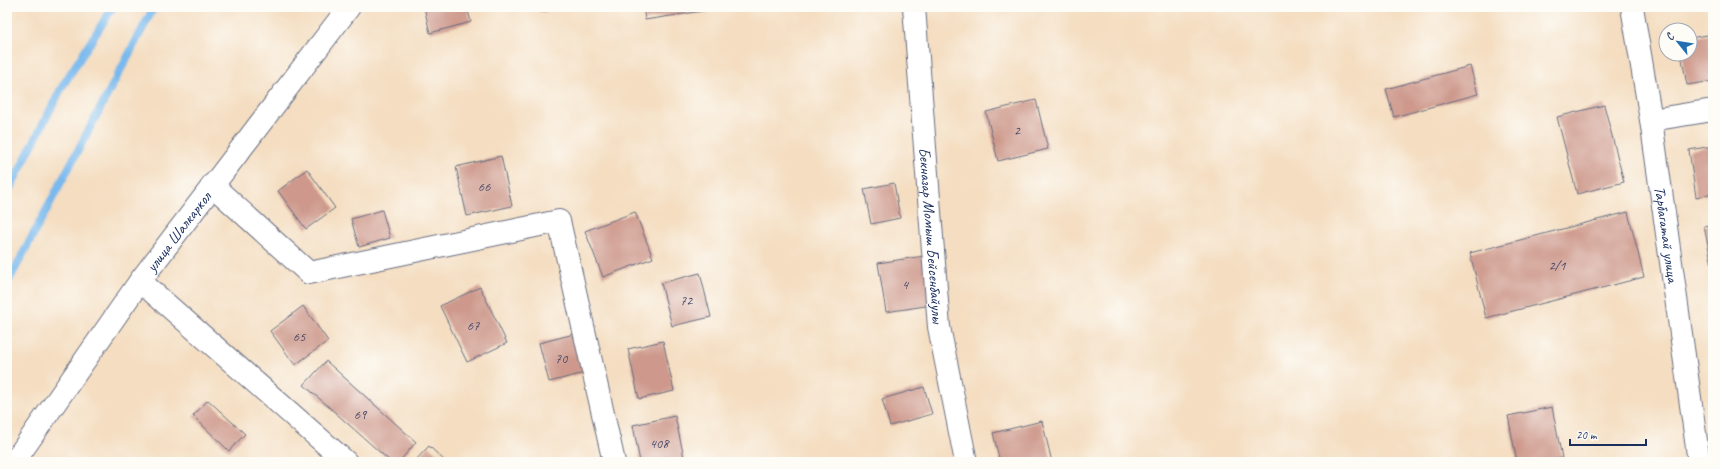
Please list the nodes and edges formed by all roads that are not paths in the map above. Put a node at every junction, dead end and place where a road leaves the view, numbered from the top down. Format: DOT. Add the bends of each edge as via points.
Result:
graph roads {
  1 [pos="349,7"];
  2 [pos="914,7"];
  3 [pos="1632,7"];
  4 [pos="1713,110"];
  5 [pos="1651,120"];
  6 [pos="212,185"];
  7 [pos="140,281"];
  8 [pos="14,462"];
  9 [pos="346,462"];
  10 [pos="614,462"];
  11 [pos="966,462"];
  12 [pos="1699,462"];
  1 -- 6 [label="street, улица Шалкаркол"];
  2 -- 11 [label="street, Бекназар Момыш Бейсенбайулы" via="939,327"];
  3 -- 5 [label="street, Тарбагатай улица"];
  4 -- 5 [label="street"];
  5 -- 12 [label="street, Тарбагатай улица"];
  6 -- 7 [label="street, улица Шалкаркол"];
  6 -- 10 [label="street" via="309,273 560,221"];
  7 -- 8 [label="street, улица Шалкаркол"];
  7 -- 9 [label="street"];
}
